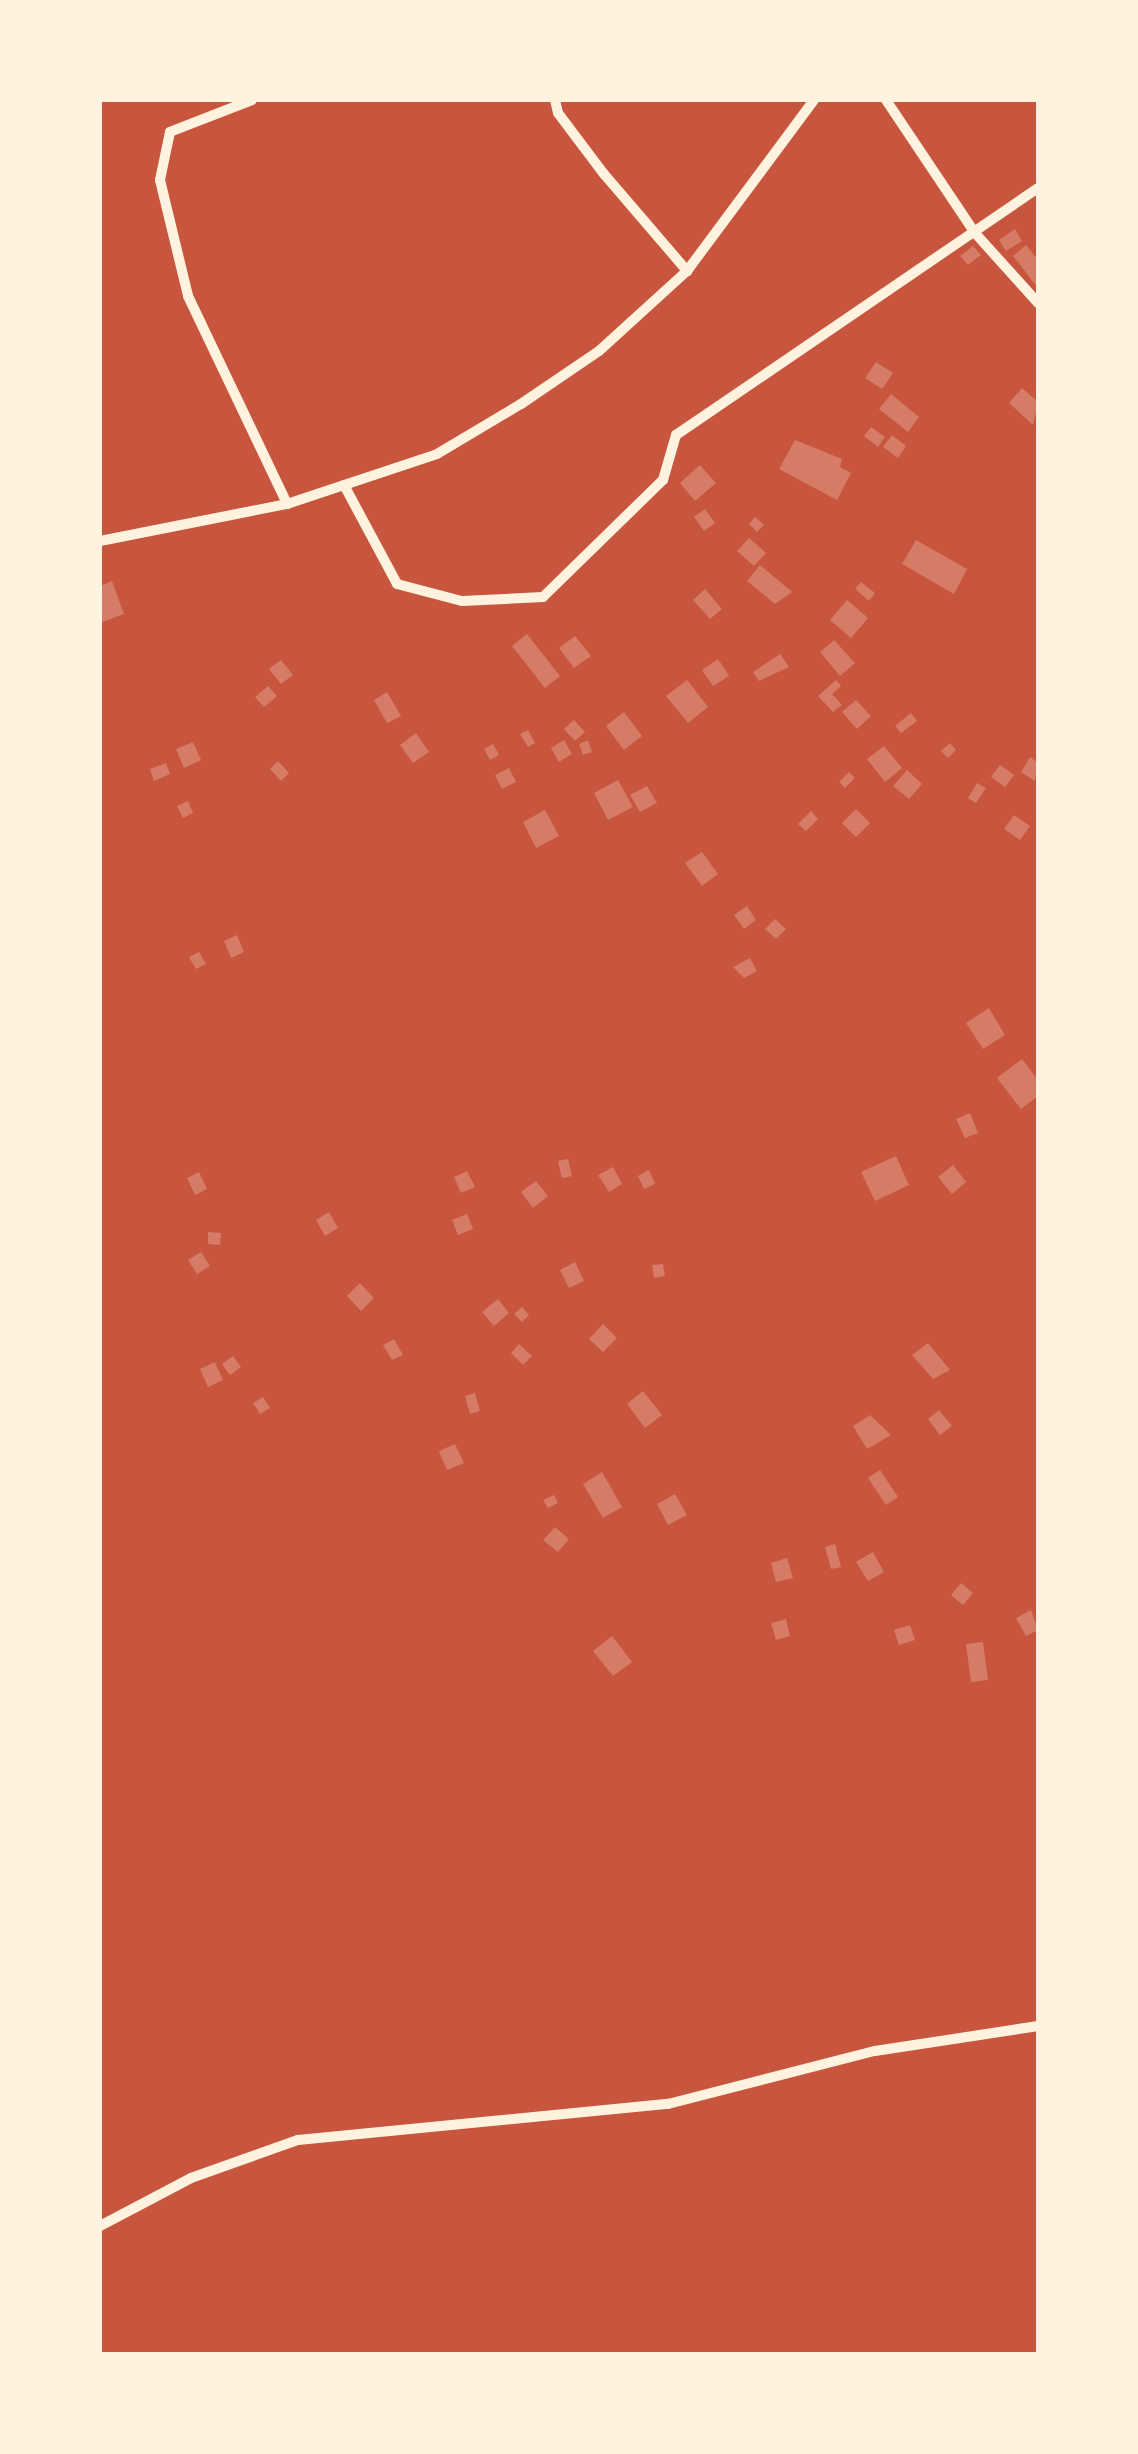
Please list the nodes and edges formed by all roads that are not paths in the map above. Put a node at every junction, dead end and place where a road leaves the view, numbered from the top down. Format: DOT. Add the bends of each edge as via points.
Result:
graph roads {
  1 [pos="252,100"];
  2 [pos="555,100"];
  3 [pos="814,100"];
  4 [pos="886,100"];
  5 [pos="1038,188"];
  6 [pos="975,233"];
  7 [pos="687,271"];
  8 [pos="1038,303"];
  9 [pos="344,484"];
  10 [pos="287,504"];
  11 [pos="100,541"];
  12 [pos="1038,2026"];
  13 [pos="100,2226"];
  1 -- 10 [label="street" via="170,132 160,180 188,296"];
  2 -- 7 [label="street" via="604,174"];
  3 -- 7 [label="street"];
  4 -- 6 [label="street"];
  5 -- 6 [label="street"];
  6 -- 8 [label="street"];
  6 -- 9 [label="street" via="676,435 663,480 543,597 462,601 397,584"];
  7 -- 9 [label="street" via="599,351 521,404 436,454"];
  9 -- 10 [label="street"];
  10 -- 11 [label="street"];
  12 -- 13 [label="street" via="875,2051 668,2104 298,2140 191,2178"];
}
